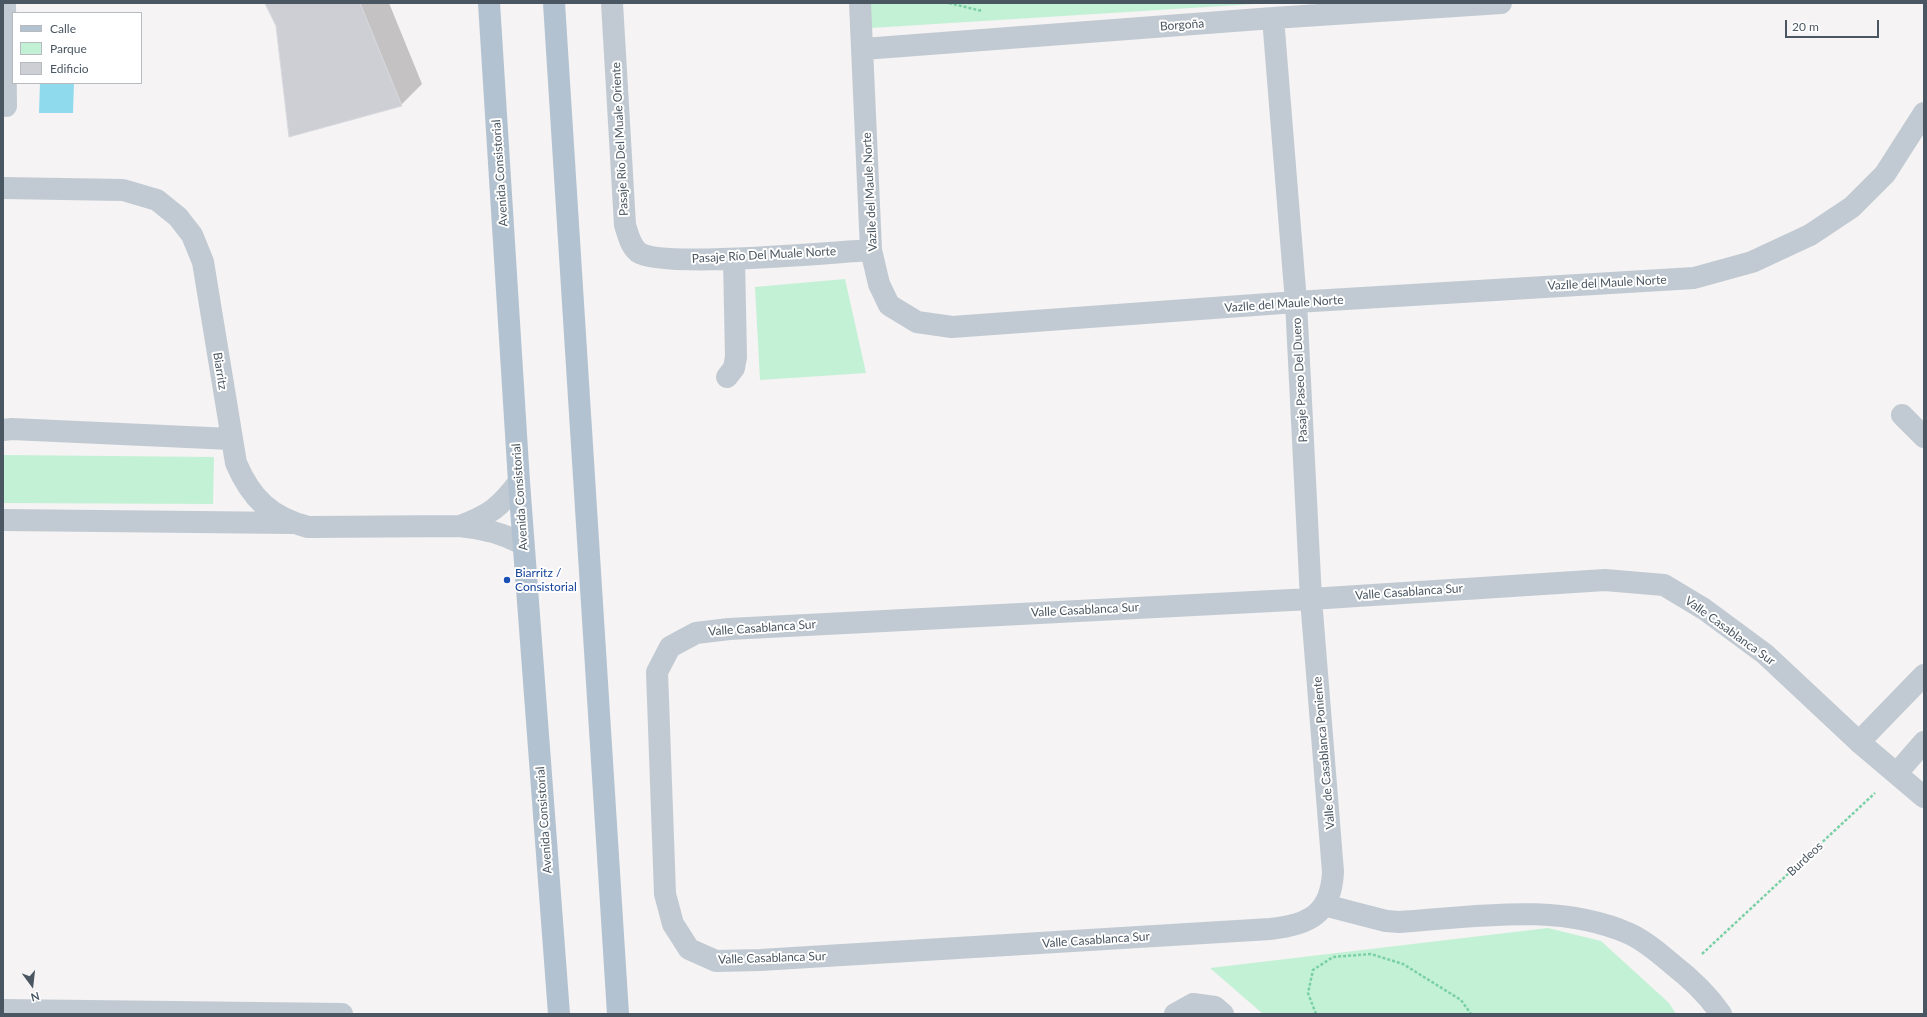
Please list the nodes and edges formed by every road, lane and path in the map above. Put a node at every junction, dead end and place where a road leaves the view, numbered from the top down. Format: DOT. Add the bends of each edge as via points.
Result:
graph roads {
  1 [pos="5,3"];
  2 [pos="489,3"];
  3 [pos="554,3"];
  4 [pos="612,3"];
  5 [pos="860,3"];
  6 [pos="1500,3"];
  7 [pos="1273,18"];
  8 [pos="863,49"];
  9 [pos="6,106"];
  10 [pos="1924,113"];
  11 [pos="3,188"];
  12 [pos="872,250"];
  13 [pos="657,259"];
  14 [pos="734,259"];
  15 [pos="1296,302"];
  16 [pos="727,377"];
  17 [pos="1902,416"];
  18 [pos="3,430"];
  19 [pos="1924,437"];
  20 [pos="231,439"];
  21 [pos="519,482"];
  22 [pos="3,520"];
  23 [pos="293,523"];
  24 [pos="459,526"];
  25 [pos="523,544"];
  26 [pos="1311,599"];
  27 [pos="1924,675"];
  28 [pos="1859,742"];
  29 [pos="1924,742"];
  30 [pos="1897,773"];
  31 [pos="1924,797"];
  32 [pos="1324,905"];
  33 [pos="1682,972"];
  34 [pos="3,1010"];
  35 [pos="342,1014"];
  36 [pos="559,1014"];
  37 [pos="618,1014"];
  38 [pos="1175,1014"];
  39 [pos="1223,1014"];
  40 [pos="1316,1014"];
  41 [pos="1471,1014"];
  42 [pos="1720,1014"];
  1 -- 9 [label="street"];
  2 -- 21 [label="main road, Avenida Consistorial"];
  3 -- 37 [label="main road"];
  4 -- 13 [label="street, Pasaje Río Del Muale Oriente" via="625,225 631,242 639,252"];
  5 -- 8 [label="street, Vazlle del Maule Norte"];
  6 -- 7 [label="street, Borgoña"];
  7 -- 8 [label="street, Borgoña"];
  7 -- 15 [label="street, Pasaje Paseo Del Duero"];
  8 -- 12 [label="street, Vazlle del Maule Norte"];
  10 -- 15 [label="street, Vazlle del Maule Norte" via="1886,174 1852,207 1810,235 1752,262 1694,278"];
  11 -- 20 [label="street, Biarritz" via="123,190 157,200 178,217 192,235 203,262"];
  12 -- 14 [label="street, Pasaje Río Del Muale Norte"];
  12 -- 15 [label="street, Vazlle del Maule Norte" via="879,284 890,305 917,322 952,327"];
  13 -- 14 [label="street, Pasaje Río Del Muale Norte"];
  14 -- 16 [label="street" via="736,357 734,368"];
  15 -- 26 [label="street, Pasaje Paseo Del Duero"];
  17 -- 19 [label="street"];
  18 -- 20 [label="street"];
  20 -- 23 [label="street, Biarritz" via="236,463 245,485 266,507"];
  21 -- 24 [label="street, Biarritz" via="504,502 483,517"];
  21 -- 25 [label="main road, Avenida Consistorial"];
  22 -- 23 [label="street"];
  23 -- 24 [label="street, Biarritz" via="308,527"];
  24 -- 25 [label="street, Biarritz" via="482,528 503,534"];
  25 -- 36 [label="main road, Avenida Consistorial"];
  26 -- 28 [label="street, Valle Casablanca Sur" via="1605,580 1664,585 1704,609 1765,654"];
  26 -- 32 [label="street, Valle de Casablanca Poniente" via="1333,872 1331,889"];
  26 -- 32 [label="street, Valle Casablanca Sur" via="737,628 696,633 670,647 657,672 664,871 665,894 673,924 689,949 716,961 1292,927 1315,915"];
  27 -- 28 [label="street"];
  28 -- 30 [label="street, Valle Casablanca Sur"];
  29 -- 30 [label="street"];
  30 -- 31 [label="street, Valle Casablanca Sur"];
  30 -- 33 [label="path, Burdeos"];
  32 -- 33 [label="street" via="1399,922 1497,915 1572,918 1602,924 1631,934"];
  33 -- 42 [label="street" via="1701,990"];
  34 -- 35 [label="street"];
  38 -- 39 [label="street" via="1193,1004 1215,1007"];
  40 -- 41 [label="path" via="1308,994 1313,970 1333,957 1370,954 1403,964 1461,1000"];
}
